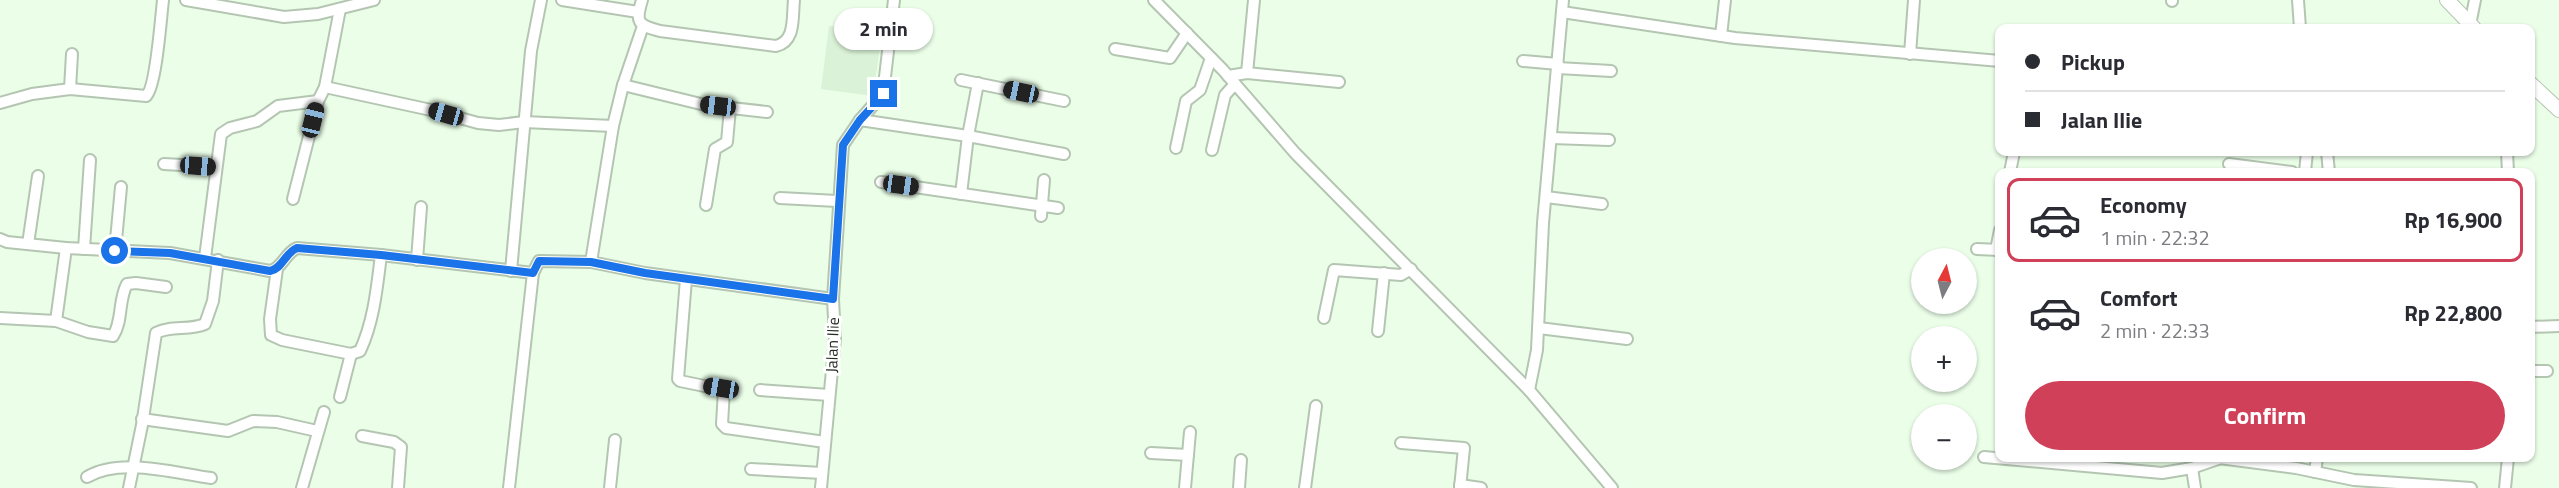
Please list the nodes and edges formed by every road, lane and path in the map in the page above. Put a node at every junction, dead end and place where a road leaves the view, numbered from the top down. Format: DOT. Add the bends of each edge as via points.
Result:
graph roads {
  1 [pos="163,0"];
  2 [pos="186,0"];
  3 [pos="374,0"];
  4 [pos="541,0"];
  5 [pos="562,0"];
  6 [pos="642,0"];
  7 [pos="794,0"];
  8 [pos="894,0"];
  9 [pos="1154,0"];
  10 [pos="1254,0"];
  11 [pos="1563,0"];
  12 [pos="1725,0"];
  13 [pos="1914,0"];
  14 [pos="2298,0"];
  15 [pos="2447,0"];
  16 [pos="2475,0"];
  17 [pos="204,2"];
  18 [pos="340,9"];
  19 [pos="638,12"];
  20 [pos="1562,12"];
  21 [pos="2300,24"];
  22 [pos="2469,24"];
  23 [pos="2472,24"];
  24 [pos="643,26"];
  25 [pos="1186,33"];
  26 [pos="1720,36"];
  27 [pos="1115,49"];
  28 [pos="72,54"];
  29 [pos="1910,54"];
  30 [pos="1211,58"];
  31 [pos="1523,60"];
  32 [pos="1995,61"];
  33 [pos="1558,66"];
  34 [pos="1611,71"];
  35 [pos="1247,73"];
  36 [pos="962,80"];
  37 [pos="1231,80"];
  38 [pos="1339,82"];
  39 [pos="978,83"];
  40 [pos="623,85"];
  41 [pos="325,87"];
  42 [pos="70,88"];
  43 [pos="2535,88"];
  44 [pos="318,101"];
  45 [pos="1064,101"];
  46 [pos="0,103"];
  47 [pos="730,108"];
  48 [pos="2559,110"];
  49 [pos="767,112"];
  50 [pos="860,120"];
  51 [pos="524,122"];
  52 [pos="613,126"];
  53 [pos="968,136"];
  54 [pos="1552,138"];
  55 [pos="1609,140"];
  56 [pos="1176,148"];
  57 [pos="1212,150"];
  58 [pos="1064,154"];
  59 [pos="90,160"];
  60 [pos="164,164"];
  61 [pos="2229,164"];
  62 [pos="216,167"];
  63 [pos="2260,168"];
  64 [pos="38,176"];
  65 [pos="1044,180"];
  66 [pos="882,182"];
  67 [pos="121,187"];
  68 [pos="961,194"];
  69 [pos="1546,197"];
  70 [pos="780,198"];
  71 [pos="293,199"];
  72 [pos="837,201"];
  73 [pos="1602,204"];
  74 [pos="706,205"];
  75 [pos="421,207"];
  76 [pos="1058,208"];
  77 [pos="1041,211"];
  78 [pos="0,239"];
  79 [pos="28,244"];
  80 [pos="66,248"];
  81 [pos="84,249"];
  82 [pos="1977,249"];
  83 [pos="1995,250"];
  84 [pos="115,251"];
  85 [pos="381,255"];
  86 [pos="205,258"];
  87 [pos="218,260"];
  88 [pos="417,260"];
  89 [pos="591,262"];
  90 [pos="277,269"];
  91 [pos="1411,269"];
  92 [pos="511,271"];
  93 [pos="533,273"];
  94 [pos="1384,273"];
  95 [pos="686,279"];
  96 [pos="166,287"];
  97 [pos="833,299"];
  98 [pos="0,318"];
  99 [pos="1324,318"];
  100 [pos="56,321"];
  101 [pos="2559,326"];
  102 [pos="2535,327"];
  103 [pos="1539,328"];
  104 [pos="1378,331"];
  105 [pos="1628,339"];
  106 [pos="351,354"];
  107 [pos="2535,371"];
  108 [pos="2547,371"];
  109 [pos="760,390"];
  110 [pos="1529,390"];
  111 [pos="829,395"];
  112 [pos="340,398"];
  113 [pos="1316,406"];
  114 [pos="324,412"];
  115 [pos="142,419"];
  116 [pos="317,431"];
  117 [pos="1190,432"];
  118 [pos="362,436"];
  119 [pos="615,440"];
  120 [pos="825,442"];
  121 [pos="1401,442"];
  122 [pos="1151,453"];
  123 [pos="1188,455"];
  124 [pos="1984,457"];
  125 [pos="1995,458"];
  126 [pos="1241,460"];
  127 [pos="2040,462"];
  128 [pos="2209,462"];
  129 [pos="2247,462"];
  130 [pos="2316,462"];
  131 [pos="2508,462"];
  132 [pos="132,467"];
  133 [pos="2192,468"];
  134 [pos="751,469"];
  135 [pos="2315,472"];
  136 [pos="822,473"];
  137 [pos="87,477"];
  138 [pos="211,478"];
  139 [pos="2353,484"];
  140 [pos="1460,487"];
  141 [pos="2418,487"];
  142 [pos="129,488"];
  143 [pos="302,488"];
  144 [pos="398,488"];
  145 [pos="509,488"];
  146 [pos="610,488"];
  147 [pos="821,488"];
  148 [pos="1185,488"];
  149 [pos="1239,488"];
  150 [pos="1305,488"];
  151 [pos="1481,488"];
  152 [pos="1612,488"];
  153 [pos="2195,488"];
  154 [pos="2471,488"];
  155 [pos="2505,488"];
  1 -- 42 [label="street" via="149,94 139,97"];
  2 -- 17 [label="street"];
  3 -- 18 [label="street"];
  4 -- 51 [label="street"];
  5 -- 19 [label="street"];
  6 -- 19 [label="street"];
  7 -- 24 [label="street" via="790,38 776,46"];
  8 -- 50 [label="street, Jalan Ilie" via="884,94"];
  9 -- 25 [label="street"];
  10 -- 35 [label="street"];
  11 -- 20 [label="street"];
  12 -- 26 [label="street"];
  13 -- 29 [label="street"];
  14 -- 21 [label="street"];
  15 -- 22 [label="street"];
  16 -- 23 [label="street"];
  17 -- 18 [label="street" via="284,17"];
  18 -- 41 [label="street"];
  19 -- 24 [label="street"];
  20 -- 26 [label="street"];
  20 -- 33 [label="street"];
  24 -- 40 [label="street"];
  25 -- 27 [label="street" via="1170,58"];
  25 -- 30 [label="street"];
  26 -- 29 [label="street"];
  28 -- 42 [label="street"];
  29 -- 32 [label="street"];
  30 -- 37 [label="street"];
  30 -- 56 [label="street" via="1200,90 1185,101"];
  31 -- 33 [label="street"];
  33 -- 34 [label="street"];
  33 -- 54 [label="street"];
  35 -- 37 [label="street"];
  35 -- 38 [label="street"];
  36 -- 39 [label="street"];
  37 -- 57 [label="street"];
  37 -- 91 [label="street" via="1294,153"];
  39 -- 45 [label="street"];
  39 -- 53 [label="street"];
  40 -- 47 [label="street"];
  40 -- 52 [label="street"];
  41 -- 44 [label="street"];
  41 -- 51 [label="street" via="478,123"];
  42 -- 46 [label="street"];
  43 -- 48 [label="street"];
  44 -- 62 [label="street" via="278,106 253,123 225,131 219,139"];
  44 -- 71 [label="street"];
  47 -- 49 [label="street"];
  47 -- 74 [label="street" via="727,142 715,149"];
  50 -- 53 [label="street"];
  50 -- 72 [label="street, Jalan Ilie" via="843,145"];
  51 -- 52 [label="street"];
  51 -- 92 [label="street"];
  52 -- 89 [label="street"];
  53 -- 58 [label="street"];
  53 -- 68 [label="street"];
  54 -- 55 [label="street"];
  54 -- 69 [label="street"];
  59 -- 81 [label="street"];
  60 -- 62 [label="street"];
  61 -- 63 [label="street"];
  62 -- 86 [label="street"];
  64 -- 79 [label="street"];
  65 -- 77 [label="street"];
  66 -- 68 [label="street"];
  67 -- 84 [label="street"];
  68 -- 77 [label="street"];
  69 -- 73 [label="street"];
  69 -- 103 [label="street"];
  70 -- 72 [label="street"];
  72 -- 97 [label="street, Jalan Ilie"];
  75 -- 88 [label="street"];
  76 -- 77 [label="street"];
  78 -- 79 [label="street"];
  79 -- 80 [label="street"];
  80 -- 81 [label="street"];
  80 -- 100 [label="street"];
  81 -- 84 [label="street"];
  82 -- 83 [label="street"];
  84 -- 86 [label="street"];
  85 -- 88 [label="street"];
  85 -- 90 [label="street" via="297,248"];
  85 -- 106 [label="street" via="376,300 363,343 360,351"];
  86 -- 87 [label="street"];
  87 -- 90 [label="street" via="270,271"];
  87 -- 115 [label="street" via="213,301 205,324 156,333"];
  88 -- 92 [label="street"];
  89 -- 93 [label="street" via="539,261"];
  89 -- 95 [label="street"];
  90 -- 106 [label="street" via="271,335"];
  91 -- 94 [label="street" via="1401,275"];
  91 -- 110 [label="street"];
  92 -- 93 [label="street"];
  93 -- 145 [label="street"];
  94 -- 99 [label="street" via="1334,270"];
  94 -- 104 [label="street"];
  95 -- 97 [label="street"];
  95 -- 120 [label="street" via="678,379 724,390 722,424 726,428"];
  96 -- 100 [label="street" via="127,284 113,336"];
  97 -- 111 [label="street, Jalan Ilie" via="835,338"];
  98 -- 100 [label="street"];
  101 -- 102 [label="street"];
  103 -- 105 [label="street"];
  103 -- 110 [label="street"];
  106 -- 112 [label="street"];
  107 -- 108 [label="street"];
  109 -- 111 [label="street"];
  110 -- 152 [label="street"];
  111 -- 120 [label="street, Jalan Ilie"];
  113 -- 150 [label="street"];
  114 -- 116 [label="street"];
  115 -- 116 [label="street" via="228,431 253,421 277,422"];
  115 -- 132 [label="street"];
  116 -- 143 [label="street"];
  117 -- 123 [label="street"];
  118 -- 144 [label="street" via="401,447"];
  119 -- 146 [label="street"];
  120 -- 136 [label="street, Jalan Ilie"];
  121 -- 140 [label="street" via="1464,448"];
  122 -- 123 [label="street"];
  123 -- 148 [label="street"];
  124 -- 125 [label="street"];
  126 -- 149 [label="street"];
  127 -- 133 [label="street" via="2162,473"];
  128 -- 133 [label="street"];
  129 -- 135 [label="street"];
  130 -- 135 [label="street"];
  131 -- 155 [label="street"];
  132 -- 137 [label="street" via="105,469"];
  132 -- 138 [label="street"];
  132 -- 142 [label="street"];
  133 -- 153 [label="street"];
  134 -- 136 [label="street"];
  135 -- 139 [label="street"];
  136 -- 147 [label="street, Jalan Ilie"];
  139 -- 141 [label="street"];
  140 -- 151 [label="street"];
  141 -- 154 [label="street"];
}
